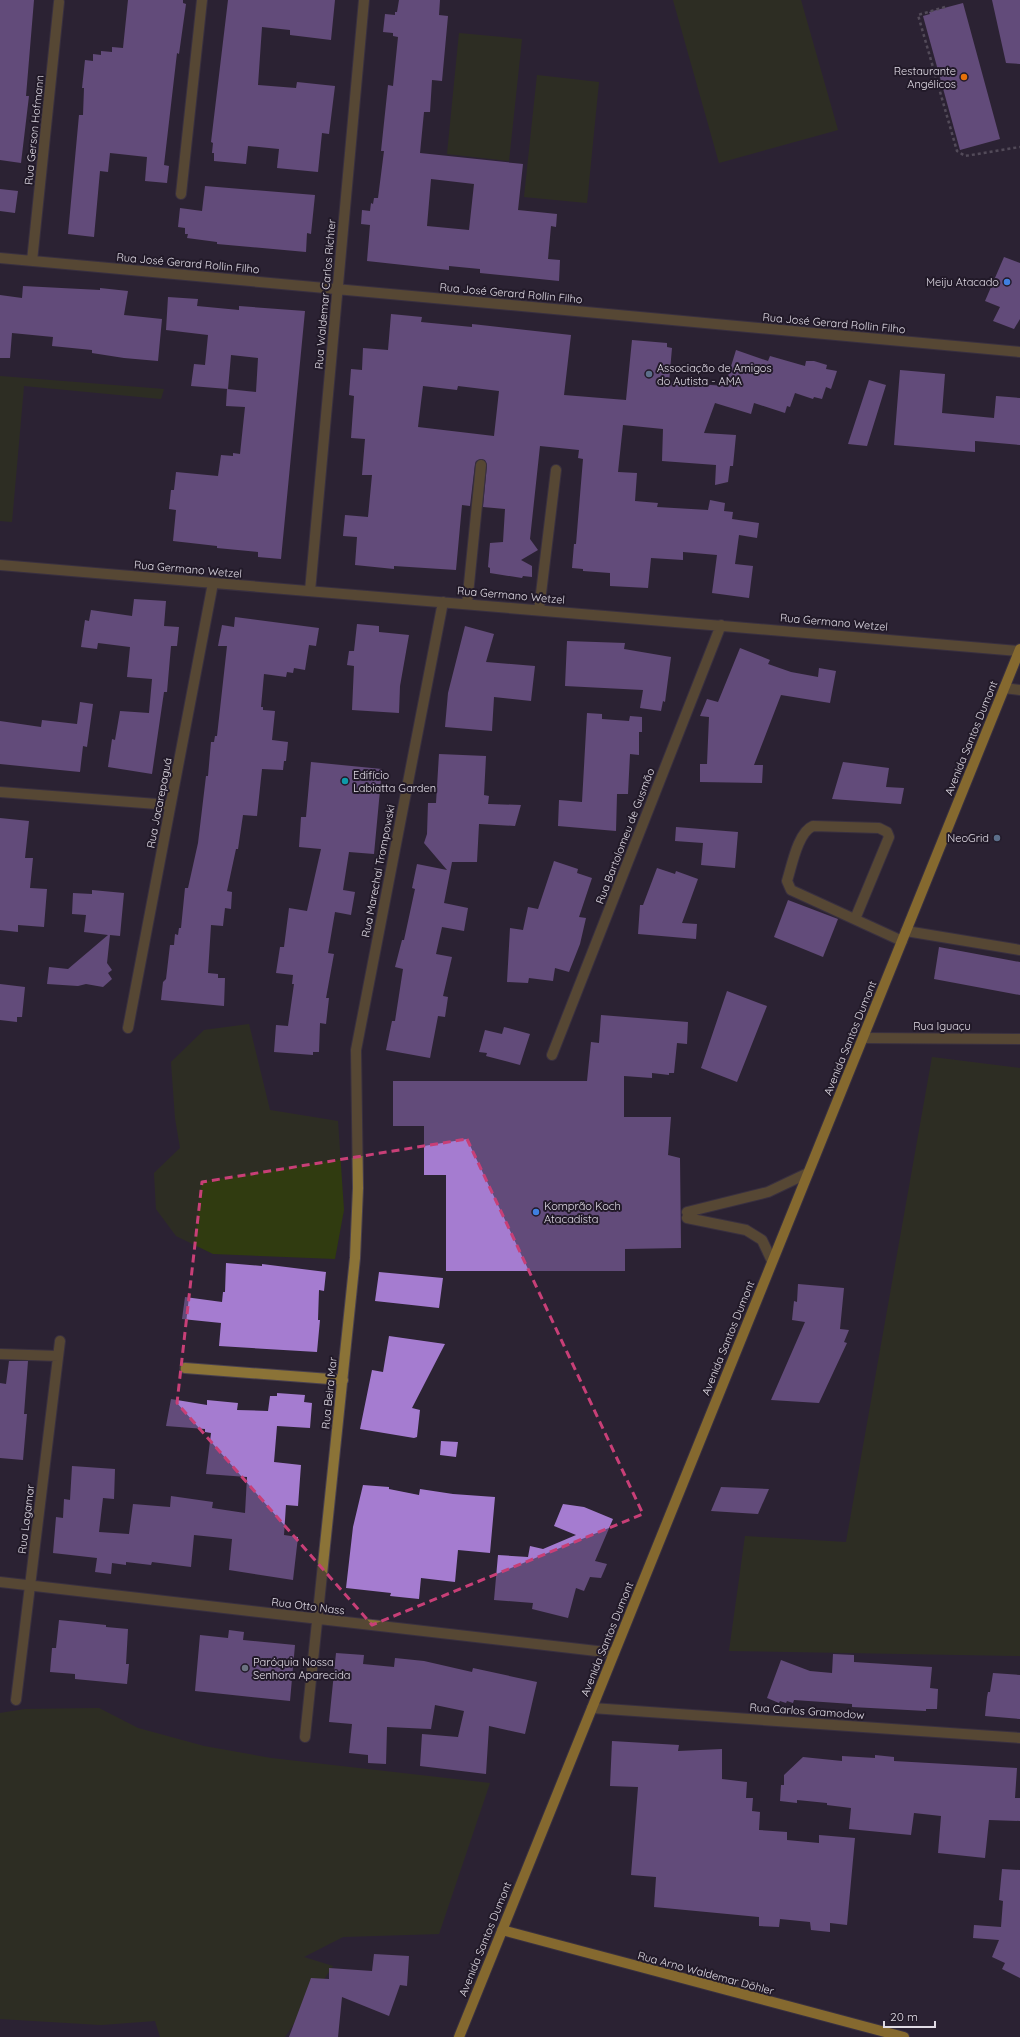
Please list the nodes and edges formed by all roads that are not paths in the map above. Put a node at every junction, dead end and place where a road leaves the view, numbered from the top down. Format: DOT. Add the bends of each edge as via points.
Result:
graph roads {
  1 [pos="202,0"];
  2 [pos="364,0"];
  3 [pos="59,2"];
  4 [pos="181,194"];
  5 [pos="0,258"];
  6 [pos="32,261"];
  7 [pos="338,289"];
  8 [pos="1020,352"];
  9 [pos="481,465"];
  10 [pos="556,470"];
  11 [pos="0,565"];
  12 [pos="213,583"];
  13 [pos="310,591"];
  14 [pos="443,602"];
  15 [pos="467,604"];
  16 [pos="539,610"];
  17 [pos="720,624"];
  18 [pos="1020,650"];
  19 [pos="1004,688"];
  20 [pos="1020,690"];
  21 [pos="0,792"];
  22 [pos="170,806"];
  23 [pos="855,919"];
  24 [pos="906,931"];
  25 [pos="902,941"];
  26 [pos="1020,950"];
  27 [pos="128,1028"];
  28 [pos="863,1038"];
  29 [pos="1020,1039"];
  30 [pos="356,1050"];
  31 [pos="552,1055"];
  32 [pos="808,1173"];
  33 [pos="772,1261"];
  34 [pos="60,1340"];
  35 [pos="0,1354"];
  36 [pos="58,1356"];
  37 [pos="185,1368"];
  38 [pos="343,1380"];
  39 [pos="0,1582"];
  40 [pos="30,1586"];
  41 [pos="317,1619"];
  42 [pos="614,1653"];
  43 [pos="16,1700"];
  44 [pos="592,1708"];
  45 [pos="305,1737"];
  46 [pos="1020,1738"];
  47 [pos="502,1930"];
  48 [pos="459,2037"];
  49 [pos="904,2037"];
  1 -- 4 [label="street"];
  2 -- 7 [label="street, Rua Waldemar Carlos Richter"];
  3 -- 6 [label="street, Rua Gerson Hofmann"];
  5 -- 6 [label="street, Rua José Gerard Rollin Filho"];
  6 -- 7 [label="street, Rua José Gerard Rollin Filho"];
  7 -- 8 [label="street, Rua José Gerard Rollin Filho"];
  7 -- 13 [label="street, Rua Waldemar Carlos Richter"];
  9 -- 15 [label="street"];
  10 -- 16 [label="street"];
  11 -- 12 [label="street, Rua Germano Wetzel"];
  12 -- 13 [label="street, Rua Germano Wetzel"];
  12 -- 22 [label="street, Rua Jacarepaguá"];
  13 -- 14 [label="street, Rua Germano Wetzel"];
  14 -- 15 [label="street, Rua Germano Wetzel"];
  14 -- 30 [label="street, Rua Marechal Trompowski"];
  15 -- 16 [label="street, Rua Germano Wetzel"];
  16 -- 17 [label="street, Rua Germano Wetzel"];
  17 -- 18 [label="street, Rua Germano Wetzel"];
  17 -- 31 [label="street, Rua Bartolomeu de Gusmão"];
  18 -- 19 [label="main road, Avenida Santos Dumont"];
  19 -- 20 [label="street"];
  19 -- 24 [label="main road, Avenida Santos Dumont"];
  21 -- 22 [label="street"];
  22 -- 27 [label="street, Rua Jacarepaguá"];
  23 -- 23 [label="street" via="791,890 787,881 802,835 807,828 879,828 887,832 889,838"];
  23 -- 25 [label="street"];
  24 -- 25 [label="main road, Avenida Santos Dumont"];
  24 -- 26 [label="street"];
  25 -- 28 [label="main road, Avenida Santos Dumont"];
  28 -- 29 [label="street, Rua Iguaçu"];
  28 -- 32 [label="main road, Avenida Santos Dumont"];
  30 -- 38 [label="street, Rua Beira Mar" via="358,1221"];
  32 -- 33 [label="main road, Avenida Santos Dumont"];
  32 -- 33 [label="street" via="768,1192 687,1215 746,1230 762,1240"];
  33 -- 42 [label="main road, Avenida Santos Dumont"];
  34 -- 36 [label="street, Rua Lagamar"];
  35 -- 36 [label="street"];
  36 -- 40 [label="street, Rua Lagamar"];
  37 -- 38 [label="street"];
  38 -- 41 [label="street, Rua Beira Mar"];
  39 -- 40 [label="street, Rua Otto Nass"];
  40 -- 41 [label="street, Rua Otto Nass"];
  40 -- 43 [label="street, Rua Lagamar"];
  41 -- 42 [label="street, Rua Otto Nass"];
  41 -- 45 [label="street, Rua Beira Mar"];
  42 -- 44 [label="main road, Avenida Santos Dumont"];
  44 -- 46 [label="street, Rua Carlos Gramodow"];
  44 -- 47 [label="main road, Avenida Santos Dumont"];
  47 -- 48 [label="main road, Avenida Santos Dumont"];
  47 -- 49 [label="main road, Rua Arno Waldemar Döhler"];
}
